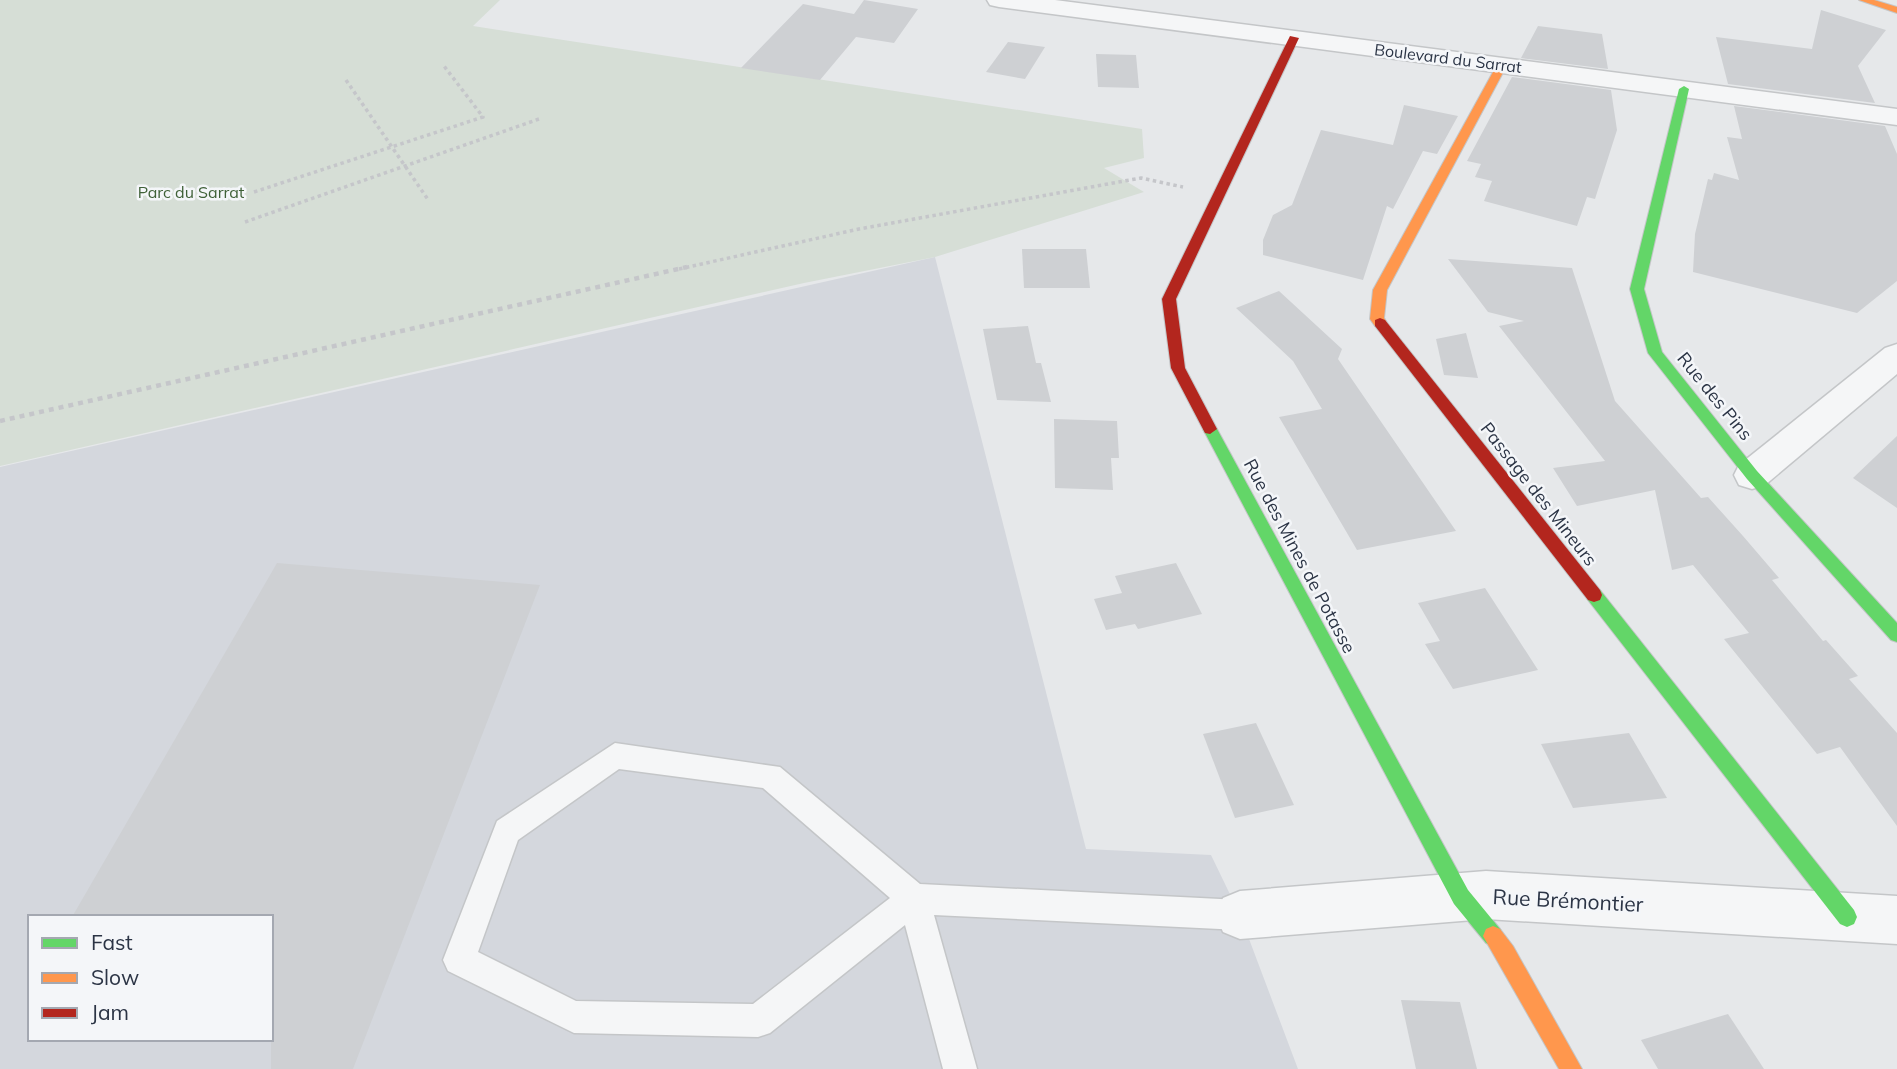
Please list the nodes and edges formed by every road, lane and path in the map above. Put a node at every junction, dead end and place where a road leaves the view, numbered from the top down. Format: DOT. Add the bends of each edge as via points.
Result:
graph roads {
  1 [pos="999,0"];
  2 [pos="1864,0"];
  3 [pos="1897,10"];
  4 [pos="1294,38"];
  5 [pos="1502,65"];
  6 [pos="444,66"];
  7 [pos="346,80"];
  8 [pos="1684,89"];
  9 [pos="1897,117"];
  10 [pos="539,119"];
  11 [pos="392,147"];
  12 [pos="405,166"];
  13 [pos="254,192"];
  14 [pos="1220,194"];
  15 [pos="429,201"];
  16 [pos="245,222"];
  17 [pos="1897,356"];
  18 [pos="0,421"];
  19 [pos="1752,475"];
  20 [pos="1897,635"];
  21 [pos="1461,897"];
  22 [pos="914,898"];
  23 [pos="1240,915"];
  24 [pos="1847,917"];
  25 [pos="1897,920"];
  26 [pos="960,1069"];
  27 [pos="1571,1069"];
  1 -- 4 [label="street, Boulevard du Sarrat"];
  2 -- 3 [label="street"];
  4 -- 5 [label="street, Boulevard du Sarrat"];
  4 -- 14 [label="street, Rue des Mines de Potasse"];
  5 -- 8 [label="street, Boulevard du Sarrat"];
  5 -- 24 [label="street, Passage des Mineurs" via="1380,290 1377,318"];
  6 -- 11 [label="path" via="483,117"];
  7 -- 11 [label="path"];
  8 -- 9 [label="street, Boulevard du Sarrat"];
  8 -- 19 [label="street, Rue des Pins" via="1637,289 1655,353"];
  10 -- 12 [label="path"];
  11 -- 12 [label="path"];
  11 -- 13 [label="path"];
  12 -- 15 [label="path"];
  12 -- 16 [label="path"];
  14 -- 18 [label="path" via="1141,178 1047,193 859,229"];
  14 -- 21 [label="street, Rue des Mines de Potasse" via="1169,299 1178,368"];
  17 -- 19 [label="street"];
  19 -- 20 [label="street, Rue des Pins"];
  21 -- 23 [label="street, Rue Brémontier"];
  21 -- 24 [label="street, Rue Brémontier"];
  21 -- 27 [label="street, Rue des Mines de Potasse" via="1506,953"];
  22 -- 22 [label="lane" via="758,1021 574,1017 459,960 507,831 615,756 770,776"];
  22 -- 23 [label="lane"];
  22 -- 26 [label="lane"];
  24 -- 25 [label="street, Rue Brémontier"];
}
